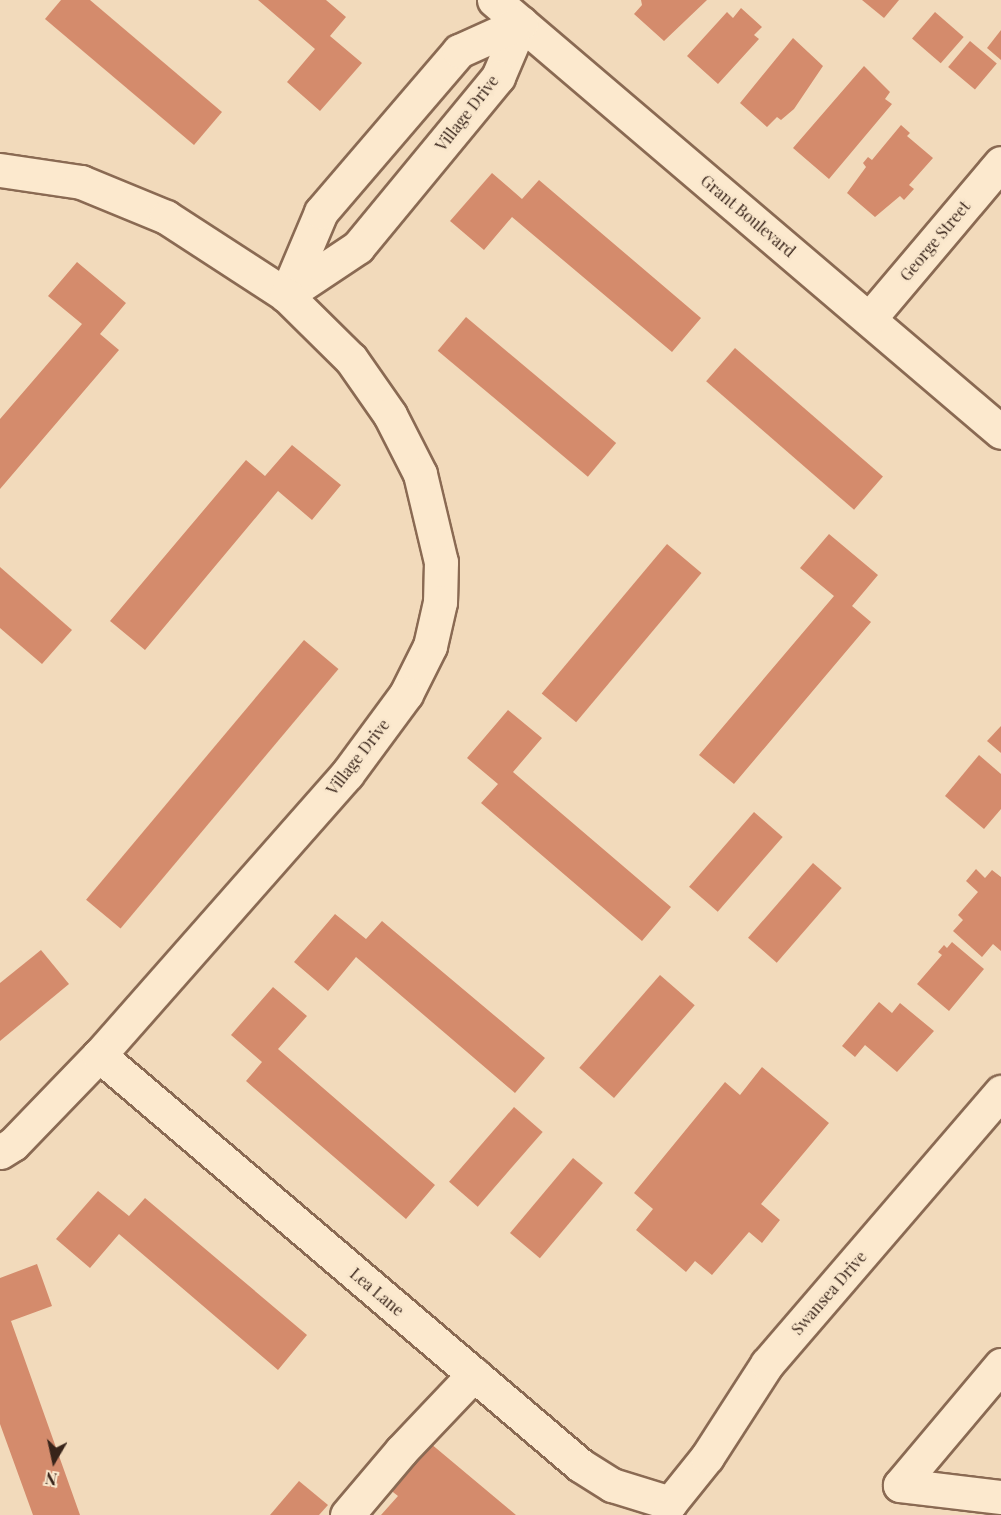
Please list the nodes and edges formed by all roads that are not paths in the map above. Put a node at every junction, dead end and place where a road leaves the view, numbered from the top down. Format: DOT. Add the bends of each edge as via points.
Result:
graph roads {
  1 [pos="494,0"];
  2 [pos="521,23"];
  3 [pos="1001,163"];
  4 [pos="0,170"];
  5 [pos="286,295"];
  6 [pos="869,319"];
  7 [pos="1001,432"];
  8 [pos="99,1055"];
  9 [pos="1001,1092"];
  10 [pos="0,1152"];
  11 [pos="1001,1365"];
  12 [pos="474,1374"];
  13 [pos="1001,1497"];
  14 [pos="672,1509"];
  15 [pos="347,1515"];
  1 -- 2 [label="street, Grant Boulevard"];
  2 -- 5 [label="street, Village Drive" via="498,77 358,247"];
  2 -- 5 [label="street" via="459,51 321,212"];
  2 -- 6 [label="street, Grant Boulevard"];
  3 -- 6 [label="street, George Street"];
  4 -- 5 [label="street, Village Drive" via="81,182 166,217"];
  5 -- 8 [label="street, Village Drive" via="351,359 390,415 420,474 441,562 440,602 430,646 406,694 347,774"];
  6 -- 7 [label="street, Grant Boulevard"];
  8 -- 10 [label="street, Village Drive" via="13,1144"];
  8 -- 12 [label="street, Lea Lane"];
  9 -- 14 [label="street, Swansea Drive" via="767,1364"];
  11 -- 13 [label="street" via="900,1485"];
  12 -- 14 [label="street, Lea Lane" via="580,1465 612,1485"];
  12 -- 15 [label="street" via="400,1451"];
}
